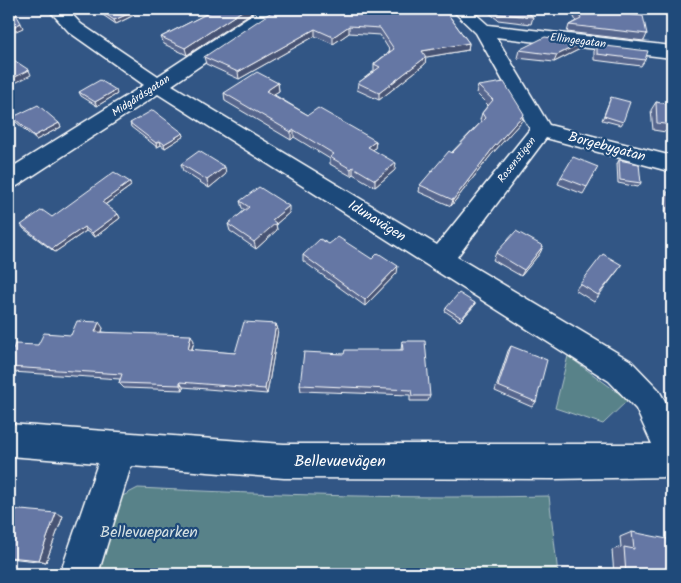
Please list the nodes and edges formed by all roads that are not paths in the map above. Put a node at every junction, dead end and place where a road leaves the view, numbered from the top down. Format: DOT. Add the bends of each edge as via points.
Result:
graph roads {
  1 [pos="57,9"];
  2 [pos="271,9"];
  3 [pos="460,9"];
  4 [pos="483,30"];
  5 [pos="672,52"];
  6 [pos="158,85"];
  7 [pos="541,130"];
  8 [pos="672,164"];
  9 [pos="9,180"];
  10 [pos="440,260"];
  11 [pos="9,440"];
  12 [pos="118,450"];
  13 [pos="672,453"];
  14 [pos="672,460"];
  15 [pos="78,574"];
  1 -- 6 [label="street, Idunavägen" via="75,28"];
  2 -- 6 [label="street, Midgårdsgatan"];
  3 -- 4 [label="street, Rosenstigen"];
  4 -- 5 [label="street, Ellingegatan"];
  4 -- 7 [label="street, Rosenstigen"];
  6 -- 9 [label="street, Midgårdsgatan"];
  6 -- 10 [label="street, Idunavägen"];
  7 -- 8 [label="street, Borgebygatan"];
  7 -- 10 [label="street, Rosenstigen"];
  10 -- 13 [label="street, Idunavägen" via="620,371 643,392 660,417"];
  11 -- 12 [label="street, Bellevuevägen"];
  12 -- 14 [label="street, Bellevuevägen" via="284,461"];
  12 -- 15 [label="street"];
}
